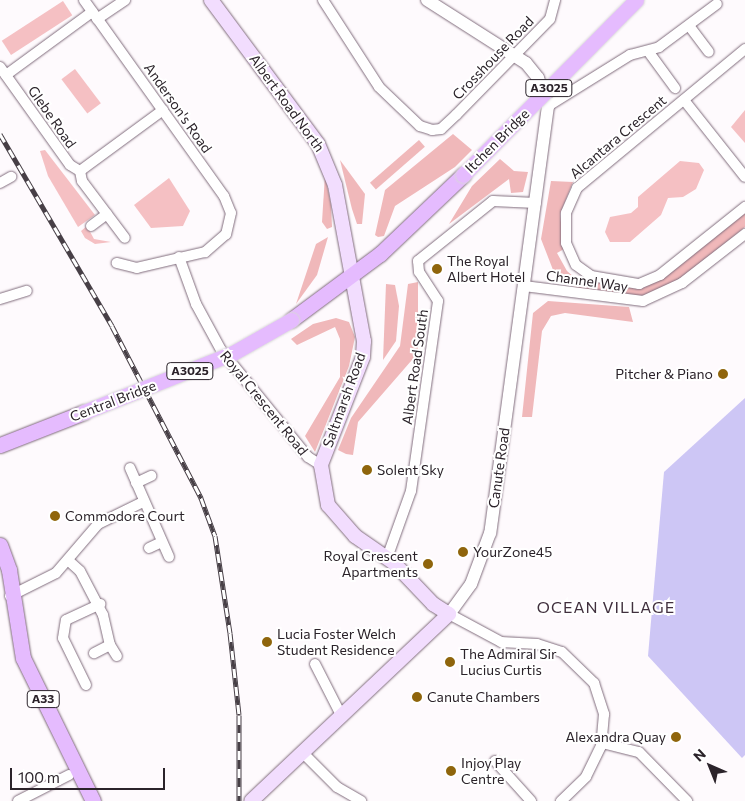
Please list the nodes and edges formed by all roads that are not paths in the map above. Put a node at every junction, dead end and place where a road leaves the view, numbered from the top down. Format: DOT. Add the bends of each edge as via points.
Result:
graph roads {
  1 [pos="84,0"];
  2 [pos="124,0"];
  3 [pos="211,0"];
  4 [pos="323,0"];
  5 [pos="427,0"];
  6 [pos="555,0"];
  7 [pos="636,0"];
  8 [pos="717,4"];
  9 [pos="95,15"];
  10 [pos="690,27"];
  11 [pos="648,50"];
  12 [pos="745,50"];
  13 [pos="709,52"];
  14 [pos="515,53"];
  15 [pos="3,71"];
  16 [pos="675,88"];
  17 [pos="684,100"];
  18 [pos="548,106"];
  19 [pos="163,110"];
  20 [pos="80,172"];
  21 [pos="745,177"];
  22 [pos="11,178"];
  23 [pos="0,183"];
  24 [pos="536,203"];
  25 [pos="745,207"];
  26 [pos="107,214"];
  27 [pos="90,226"];
  28 [pos="745,234"];
  29 [pos="125,238"];
  30 [pos="179,257"];
  31 [pos="117,263"];
  32 [pos="352,276"];
  33 [pos="524,286"];
  34 [pos="27,291"];
  35 [pos="0,300"];
  36 [pos="0,445"];
  37 [pos="321,465"];
  38 [pos="130,468"];
  39 [pos="150,476"];
  40 [pos="136,483"];
  41 [pos="143,502"];
  42 [pos="162,542"];
  43 [pos="0,545"];
  44 [pos="149,548"];
  45 [pos="169,557"];
  46 [pos="388,558"];
  47 [pos="70,562"];
  48 [pos="5,599"];
  49 [pos="100,604"];
  50 [pos="449,614"];
  51 [pos="110,645"];
  52 [pos="94,653"];
  53 [pos="117,656"];
  54 [pos="316,664"];
  55 [pos="86,685"];
  56 [pos="342,717"];
  57 [pos="602,743"];
  58 [pos="304,754"];
  59 [pos="495,761"];
  60 [pos="70,776"];
  61 [pos="18,801"];
  62 [pos="93,801"];
  63 [pos="251,801"];
  64 [pos="361,801"];
  65 [pos="531,801"];
  66 [pos="561,801"];
  67 [pos="687,801"];
  1 -- 9 [label="street, Anderson's Road"];
  2 -- 9 [label="street"];
  3 -- 32 [label="main road, Albert Road North" via="326,157"];
  4 -- 14 [label="street, Crosshouse Road" via="378,87 420,126 441,130"];
  5 -- 14 [label="street, Canute Road"];
  6 -- 14 [label="street, Crosshouse Road" via="552,15"];
  7 -- 32 [label="main road, Itchen Bridge / A3025, bridge" via="463,175"];
  8 -- 10 [label="street"];
  9 -- 15 [label="street"];
  9 -- 19 [label="street, Anderson's Road"];
  10 -- 11 [label="street"];
  10 -- 13 [label="street"];
  11 -- 16 [label="street"];
  11 -- 18 [label="street" via="606,68"];
  12 -- 17 [label="street, Alcantara Crescent"];
  14 -- 18 [label="street, Canute Road" via="538,78"];
  15 -- 20 [label="street, Glebe Road" via="70,165"];
  17 -- 21 [label="street"];
  17 -- 25 [label="street, Alcantara Crescent" via="577,188 566,213 569,253 592,276 639,284 660,274"];
  18 -- 24 [label="street, Canute Road"];
  19 -- 20 [label="street"];
  19 -- 30 [label="street, Anderson's Road" via="224,196 230,224 218,243 205,252"];
  20 -- 26 [label="street, Glebe Road"];
  22 -- 23 [label="street"];
  24 -- 33 [label="street, Canute Road"];
  24 -- 46 [label="street, Albert Road South" via="493,201 418,261 418,272 438,302 411,491"];
  26 -- 27 [label="street"];
  26 -- 29 [label="street, Glebe Road"];
  28 -- 33 [label="street, Channel Way" via="682,283 642,301"];
  30 -- 31 [label="street" via="138,268"];
  30 -- 37 [label="street, Royal Crescent Road" via="196,304 221,350 308,457"];
  32 -- 36 [label="main road, Central Bridge / A3025, bridge" via="291,320 225,357"];
  32 -- 37 [label="main road, Saltmarsh Road" via="364,328 363,357"];
  33 -- 50 [label="street, Canute Road" via="490,533 471,584"];
  34 -- 35 [label="street"];
  37 -- 46 [label="main road, Royal Crescent Road" via="328,505 355,536"];
  38 -- 40 [label="street"];
  39 -- 40 [label="street"];
  40 -- 41 [label="street"];
  41 -- 42 [label="street"];
  41 -- 47 [label="street" via="91,530"];
  42 -- 44 [label="street"];
  42 -- 45 [label="street"];
  43 -- 48 [label="main road, A33" via="9,570"];
  46 -- 50 [label="main road, Royal Crescent Road"];
  47 -- 48 [label="street" via="42,583"];
  47 -- 49 [label="street"];
  48 -- 62 [label="main road, A33" via="23,658"];
  49 -- 51 [label="street"];
  49 -- 55 [label="street" via="66,620 63,638"];
  50 -- 56 [label="main road, Canute Road"];
  50 -- 57 [label="street" via="501,642 537,644 573,659 589,676 600,698"];
  51 -- 52 [label="street"];
  51 -- 53 [label="street"];
  54 -- 56 [label="street"];
  56 -- 58 [label="main road, Canute Road"];
  57 -- 66 [label="street" via="586,777"];
  57 -- 67 [label="street" via="639,752"];
  58 -- 63 [label="main road, Canute Road"];
  58 -- 64 [label="street" via="337,786"];
  59 -- 65 [label="street"];
  60 -- 61 [label="street"];
}
